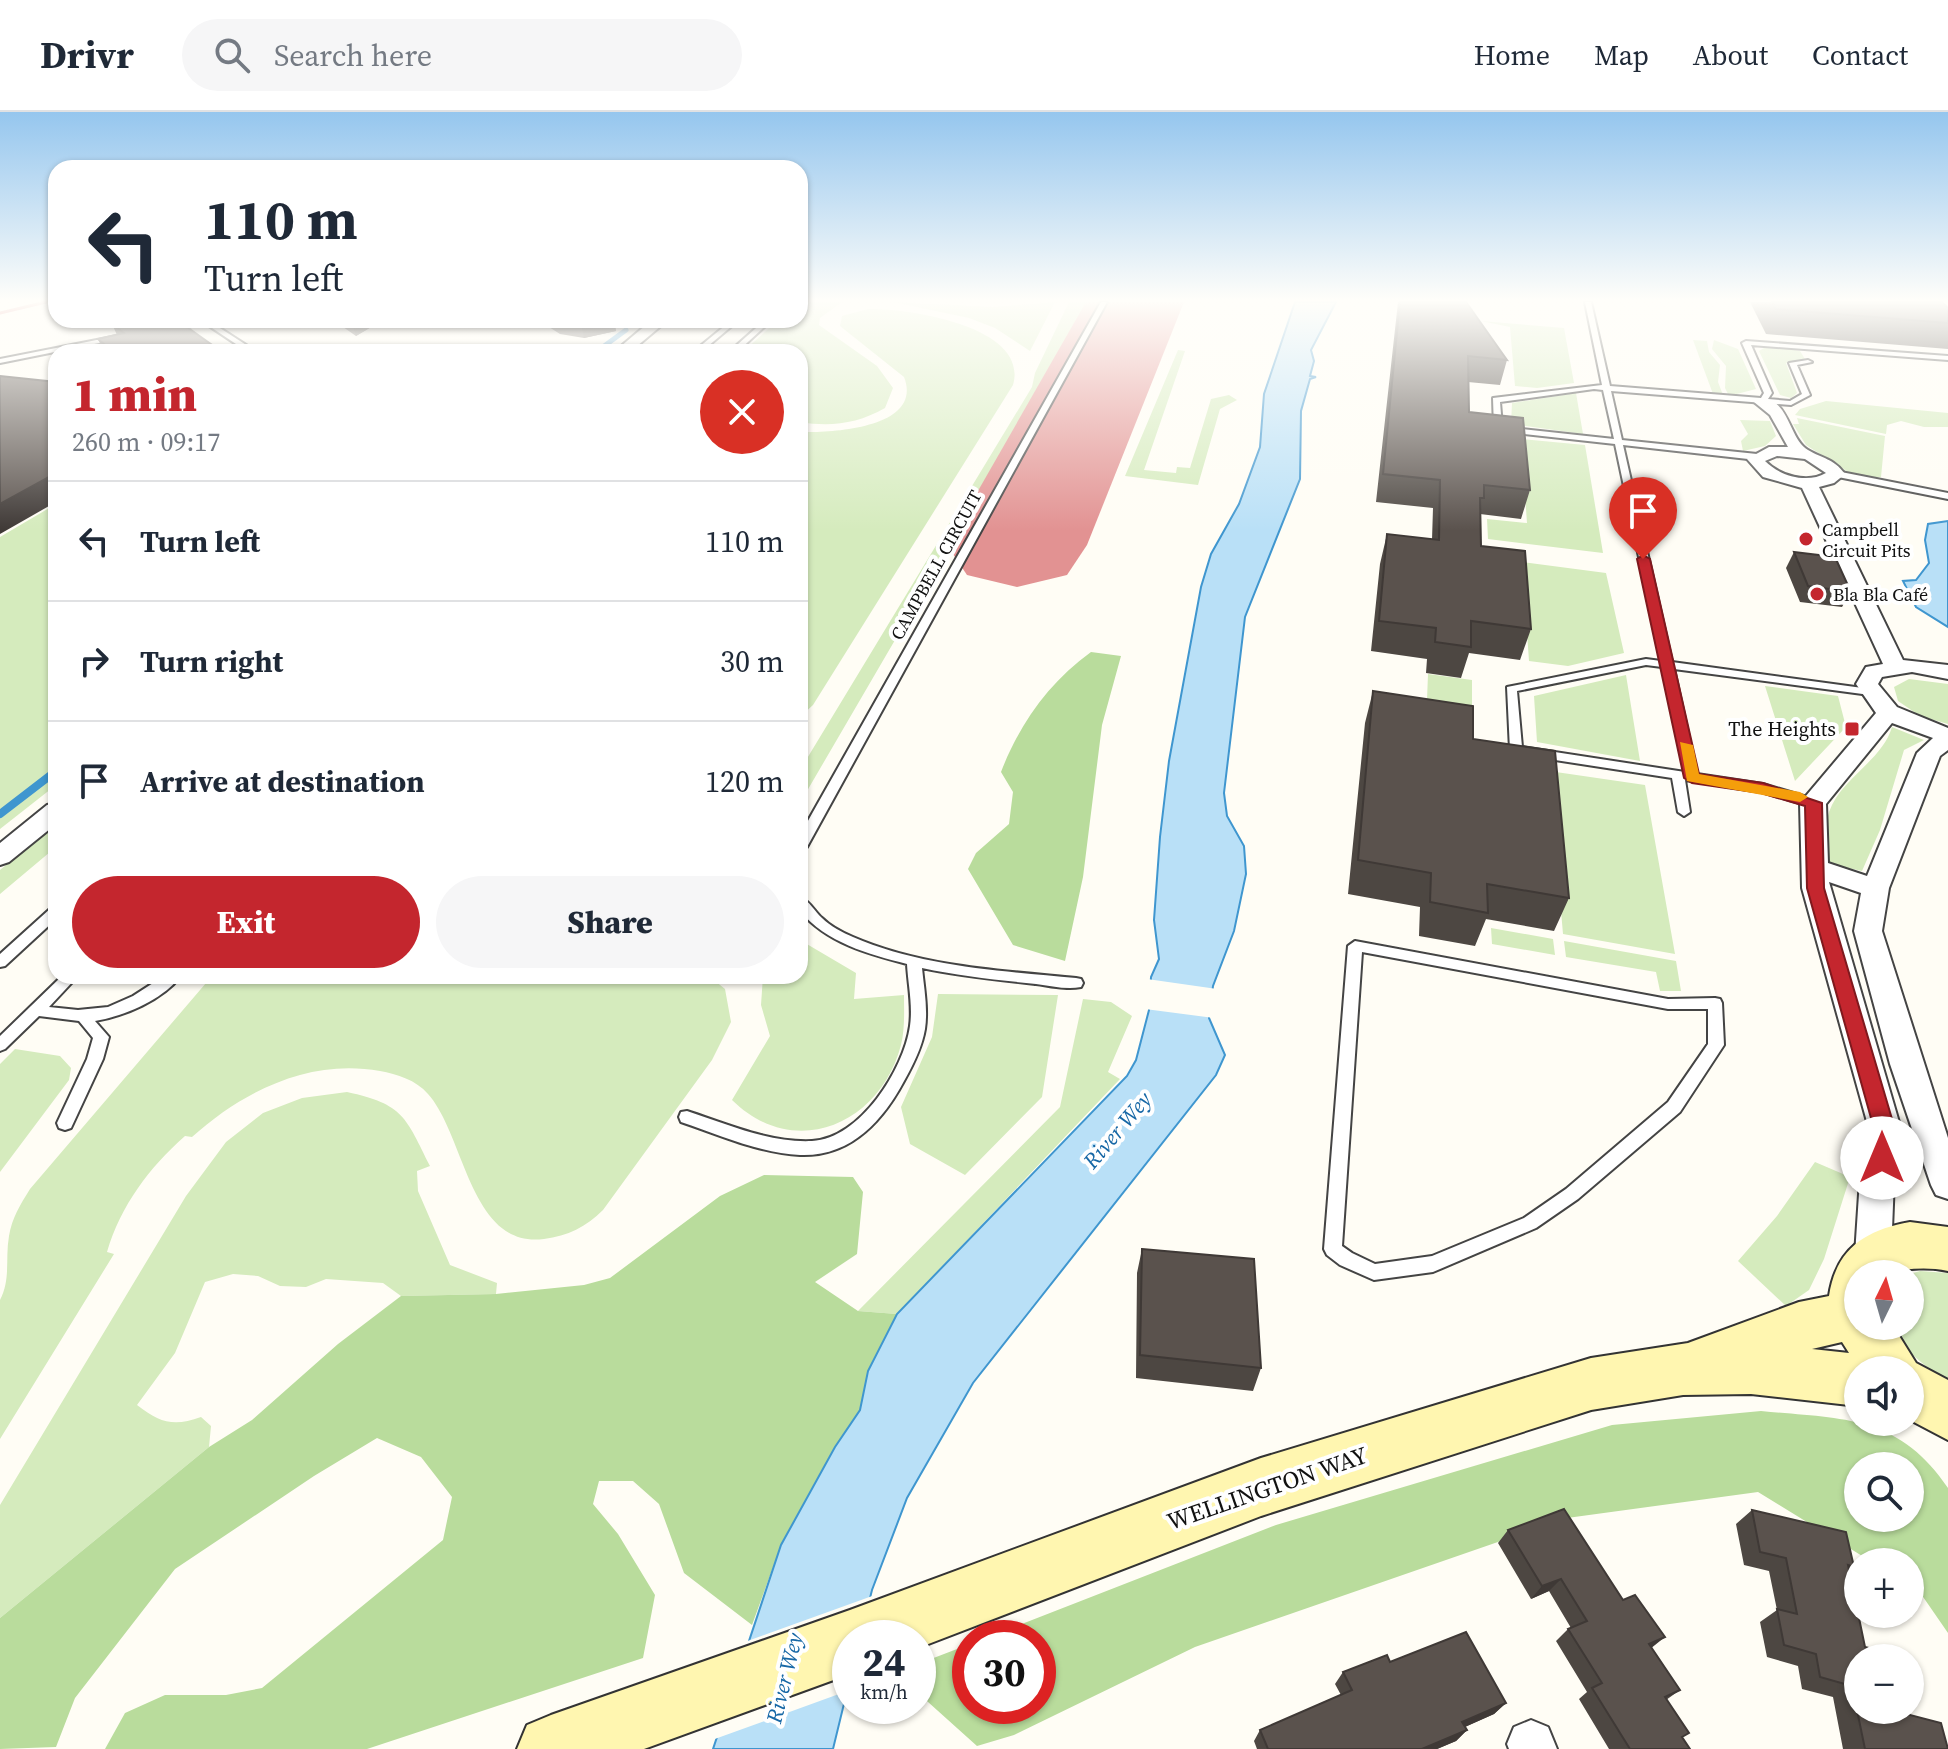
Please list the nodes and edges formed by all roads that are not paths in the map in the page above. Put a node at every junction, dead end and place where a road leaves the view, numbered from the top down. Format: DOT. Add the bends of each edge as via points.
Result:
graph roads {
  1 [pos="1061,378"];
  2 [pos="1605,378"];
  3 [pos="1762,378"];
  4 [pos="1799,378"];
  5 [pos="1607,387"];
  6 [pos="1762,402"];
  7 [pos="1619,442"];
  8 [pos="1800,454"];
  9 [pos="1757,457"];
  10 [pos="1836,474"];
  11 [pos="1808,482"];
  12 [pos="1948,496"];
  13 [pos="1669,664"];
  14 [pos="1895,666"];
  15 [pos="1948,672"];
  16 [pos="1870,692"];
  17 [pos="1889,712"];
  18 [pos="1948,737"];
  19 [pos="1678,776"];
  20 [pos="1692,778"];
  21 [pos="1813,803"];
  22 [pos="1684,812"];
  23 [pos="48,817"];
  24 [pos="808,833"];
  25 [pos="0,856"];
  26 [pos="1815,868"];
  27 [pos="1875,888"];
  28 [pos="808,910"];
  29 [pos="48,918"];
  30 [pos="0,962"];
  31 [pos="914,962"];
  32 [pos="1076,983"];
  33 [pos="63,984"];
  34 [pos="161,984"];
  35 [pos="1715,1003"];
  36 [pos="36,1010"];
  37 [pos="85,1019"];
  38 [pos="0,1045"];
  39 [pos="687,1117"];
  40 [pos="65,1123"];
  41 [pos="1948,1185"];
  42 [pos="1948,1249"];
  43 [pos="1873,1255"];
  44 [pos="1868,1260"];
  45 [pos="1844,1322"];
  46 [pos="1683,1369"];
  47 [pos="1844,1378"];
  48 [pos="1924,1397"];
  49 [pos="1948,1413"];
  50 [pos="909,1620"];
  51 [pos="832,1648"];
  52 [pos="574,1741"];
  1 -- 24 [label="lane, CAMPBELL CIRCUIT"];
  2 -- 5 [label="lane"];
  3 -- 6 [label="lane" via="1768,393"];
  4 -- 6 [label="lane" via="1803,399"];
  5 -- 6 [label="lane"];
  5 -- 7 [label="lane"];
  5 -- 7 [label="lane" via="1496,400 1498,429"];
  6 -- 8 [label="street" via="1776,412"];
  7 -- 9 [label="lane"];
  7 -- 13 [label="lane"];
  8 -- 9 [label="street" via="1775,451"];
  8 -- 10 [label="street" via="1830,465"];
  9 -- 11 [label="street" via="1756,464 1770,474"];
  10 -- 11 [label="street"];
  10 -- 12 [label="lane"];
  11 -- 14 [label="street"];
  13 -- 16 [label="lane"];
  13 -- 19 [label="lane" via="1646,662 1511,689 1515,739 1516,750"];
  13 -- 20 [label="lane"];
  14 -- 15 [label="street"];
  14 -- 16 [label="street" via="1869,678"];
  16 -- 17 [label="street"];
  17 -- 18 [label="street"];
  17 -- 21 [label="street"];
  18 -- 27 [label="street" via="1929,753"];
  19 -- 20 [label="lane"];
  19 -- 22 [label="lane"];
  20 -- 21 [label="lane" via="1763,788"];
  21 -- 26 [label="street"];
  23 -- 25 [label="street"];
  26 -- 27 [label="street"];
  26 -- 43 [label="street" via="1835,960 1887,1136 1877,1179"];
  27 -- 41 [label="street" via="1868,931"];
  28 -- 31 [label="lane" via="859,947"];
  29 -- 30 [label="lane"];
  31 -- 32 [label="lane"];
  31 -- 39 [label="lane" via="917,1033 881,1107 858,1134 819,1148 772,1145"];
  33 -- 36 [label="lane"];
  34 -- 37 [label="lane" via="119,1011"];
  35 -- 35 [label="lane" via="1716,1045 1674,1107 1530,1223 1433,1264 1374,1272 1333,1249 1355,946 1668,1004"];
  36 -- 37 [label="lane"];
  36 -- 38 [label="lane"];
  37 -- 40 [label="lane" via="101,1037"];
  42 -- 43 [label="street" via="1903,1245"];
  43 -- 44 [label="street"];
  45 -- 46 [label="street, WELLINGTON WAY" via="1775,1335"];
  46 -- 47 [label="street, WELLINGTON WAY" via="1751,1368"];
  46 -- 50 [label="street, WELLINGTON WAY" via="1591,1384 1423,1434 1261,1487"];
  48 -- 49 [label="street"];
  51 -- 52 [label="street, WELLINGTON WAY"];
}
